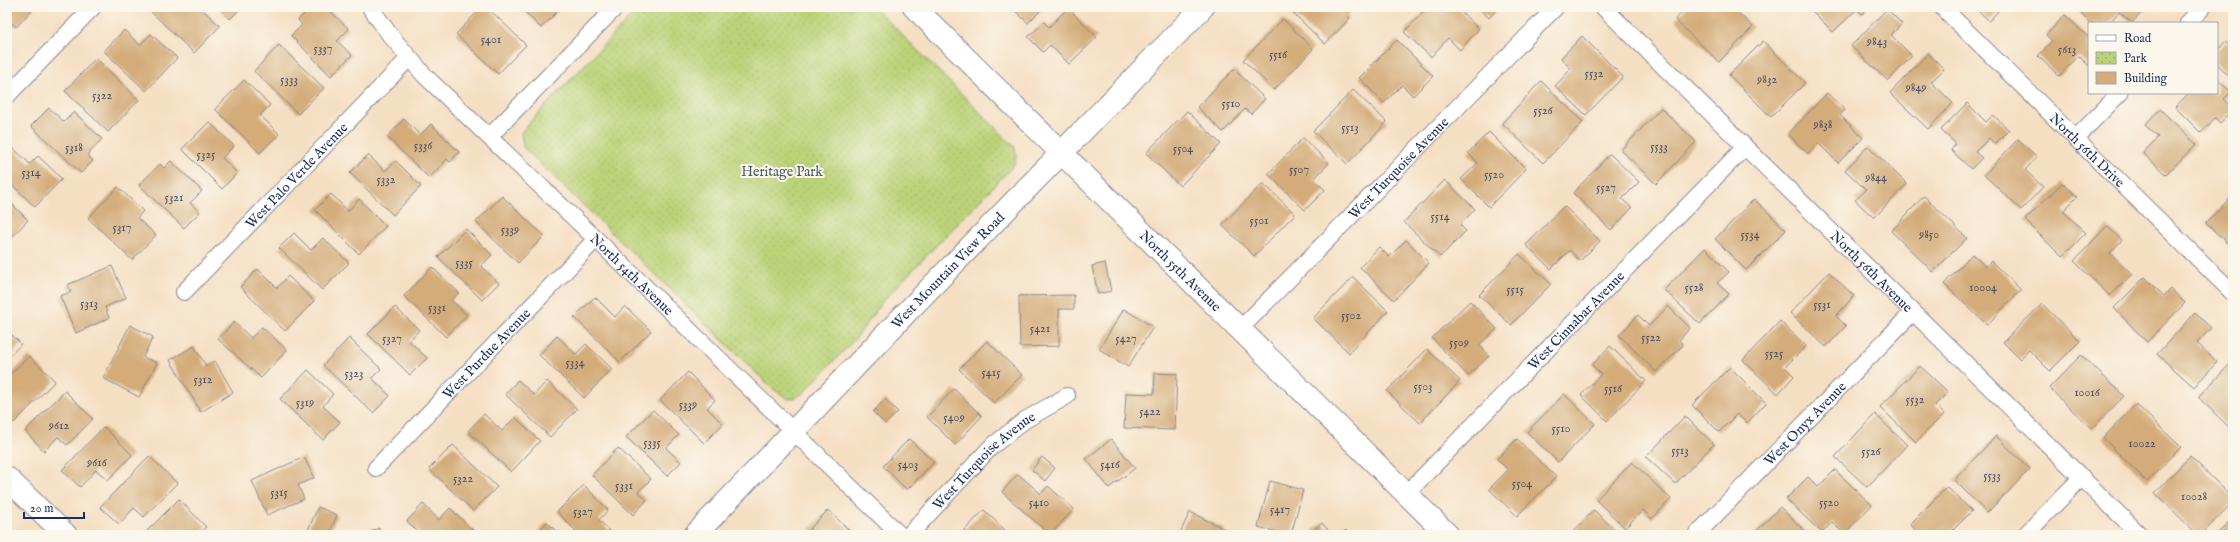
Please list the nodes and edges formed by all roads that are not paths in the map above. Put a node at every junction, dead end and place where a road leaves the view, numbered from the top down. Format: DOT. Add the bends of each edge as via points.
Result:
graph roads {
  1 [pos="93,7"];
  2 [pos="370,7"];
  3 [pos="616,7"];
  4 [pos="914,7"];
  5 [pos="1203,7"];
  6 [pos="1556,7"];
  7 [pos="1603,7"];
  8 [pos="1942,7"];
  9 [pos="2203,7"];
  10 [pos="2189,22"];
  11 [pos="409,58"];
  12 [pos="2119,94"];
  13 [pos="7,96"];
  14 [pos="489,137"];
  15 [pos="2076,138"];
  16 [pos="1745,147"];
  17 [pos="1062,153"];
  18 [pos="596,239"];
  19 [pos="184,292"];
  20 [pos="2233,293"];
  21 [pos="1913,312"];
  22 [pos="1240,329"];
  23 [pos="1067,396"];
  24 [pos="794,432"];
  25 [pos="376,468"];
  26 [pos="2082,477"];
  27 [pos="7,478"];
  28 [pos="1406,494"];
  29 [pos="66,535"];
  30 [pos="695,535"];
  31 [pos="900,535"];
  32 [pos="909,535"];
  33 [pos="1448,535"];
  34 [pos="1696,535"];
  35 [pos="2025,535"];
  36 [pos="2140,535"];
  1 -- 13 [label="street"];
  2 -- 11 [label="street, North 54th Avenue"];
  3 -- 14 [label="street"];
  4 -- 17 [label="street, North 55th Avenue"];
  5 -- 17 [label="street, West Mountain View Road"];
  6 -- 22 [label="street, West Turquoise Avenue"];
  7 -- 16 [label="street, North 56th Avenue"];
  8 -- 15 [label="street, North 56th Drive"];
  9 -- 10 [label="street"];
  11 -- 14 [label="street, North 54th Avenue"];
  11 -- 19 [label="street, West Palo Verde Avenue"];
  12 -- 15 [label="street"];
  14 -- 18 [label="street, North 54th Avenue"];
  15 -- 20 [label="street, North 56th Drive"];
  16 -- 21 [label="street, North 56th Avenue"];
  16 -- 28 [label="street, West Cinnabar Avenue"];
  17 -- 22 [label="street, North 55th Avenue"];
  17 -- 24 [label="street, West Mountain View Road"];
  18 -- 24 [label="street, North 54th Avenue"];
  18 -- 25 [label="street, West Purdue Avenue"];
  21 -- 26 [label="street, North 56th Avenue"];
  21 -- 34 [label="street, West Onyx Avenue"];
  22 -- 28 [label="street, North 55th Avenue"];
  23 -- 32 [label="street, West Turquoise Avenue" via="1025,420 991,447"];
  24 -- 30 [label="street, West Mountain View Road"];
  24 -- 31 [label="street, North 54th Avenue"];
  26 -- 35 [label="street"];
  26 -- 36 [label="street, North 56th Avenue"];
  27 -- 29 [label="street"];
  28 -- 33 [label="street, North 55th Avenue"];
}
